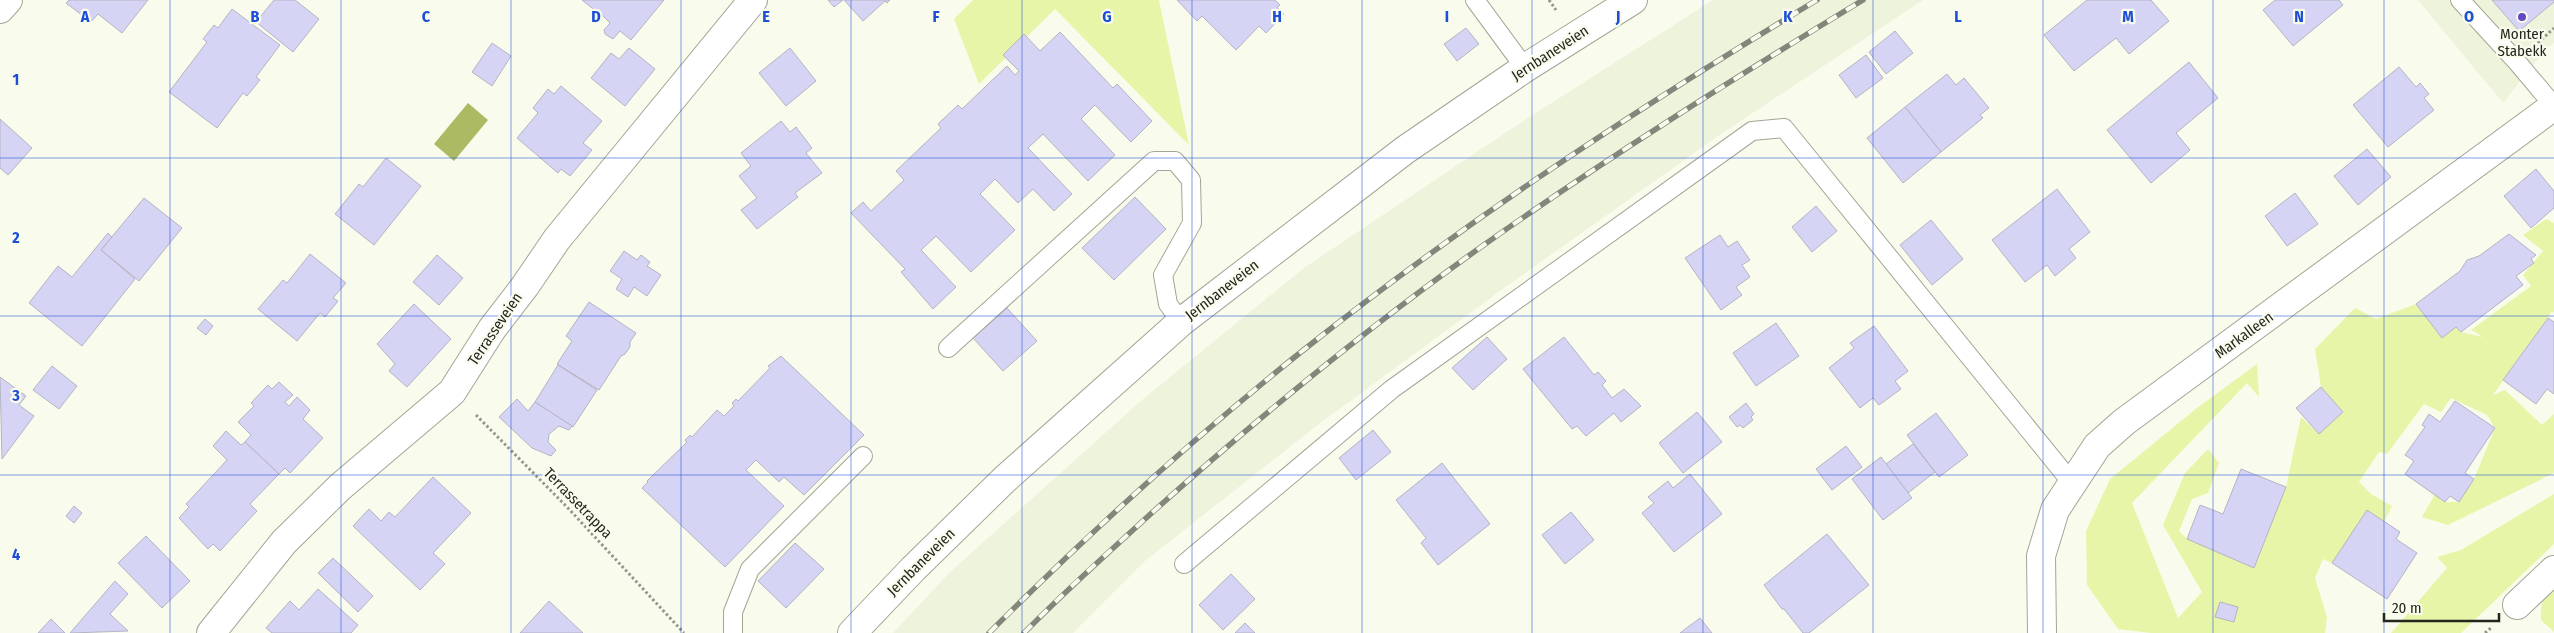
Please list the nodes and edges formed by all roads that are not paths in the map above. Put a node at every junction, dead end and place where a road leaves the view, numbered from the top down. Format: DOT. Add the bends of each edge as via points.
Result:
graph roads {
  1 [pos="8,0"];
  2 [pos="753,0"];
  3 [pos="1475,0"];
  4 [pos="1633,0"];
  5 [pos="2460,0"];
  6 [pos="0,10"];
  7 [pos="1525,68"];
  8 [pos="2554,106"];
  9 [pos="1181,322"];
  10 [pos="948,348"];
  11 [pos="863,456"];
  12 [pos="2072,483"];
  13 [pos="1184,564"];
  14 [pos="2554,570"];
  15 [pos="2517,605"];
  16 [pos="211,633"];
  17 [pos="733,633"];
  18 [pos="852,633"];
  19 [pos="2042,633"];
  1 -- 6 [label="street"];
  2 -- 16 [label="street, Terrasseveien" via="557,239 492,329 452,392 340,487 284,542"];
  3 -- 7 [label="lane"];
  4 -- 7 [label="street, Jernbaneveien"];
  5 -- 8 [label="lane"];
  7 -- 9 [label="street, Jernbaneveien" via="1405,150"];
  8 -- 12 [label="street, Markalleen" via="2124,422 2097,446"];
  9 -- 10 [label="lane" via="1168,304 1163,275 1192,222 1191,180 1175,161 1154,161"];
  9 -- 18 [label="street, Jernbaneveien" via="1006,479"];
  11 -- 17 [label="lane" via="750,569 733,612"];
  12 -- 13 [label="lane" via="1784,128 1752,131 1392,389"];
  12 -- 19 [label="street, Markalleen" via="2055,510 2041,556"];
  14 -- 15 [label="street"];
}
